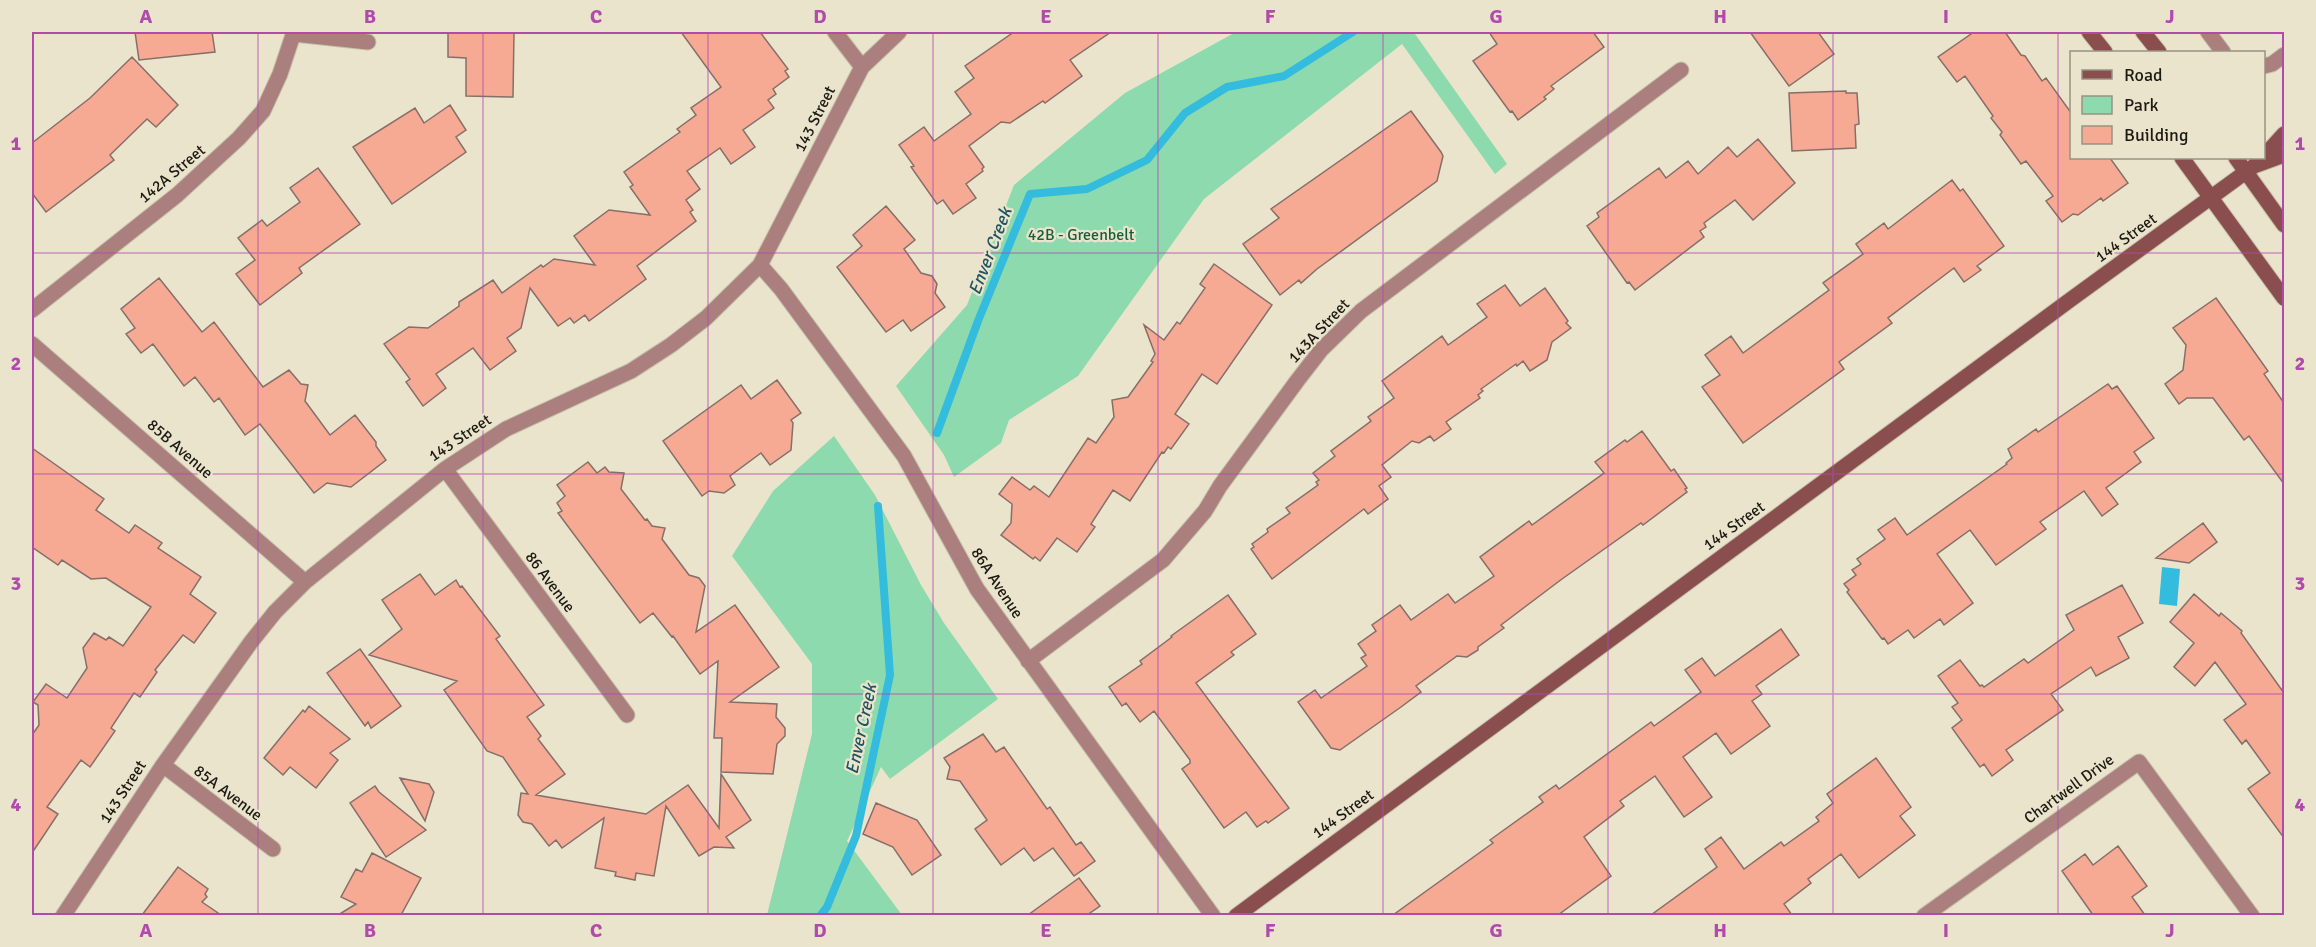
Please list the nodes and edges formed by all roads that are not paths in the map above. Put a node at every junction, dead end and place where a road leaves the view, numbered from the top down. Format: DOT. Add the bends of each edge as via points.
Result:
graph roads {
  1 [pos="835,32"];
  2 [pos="898,32"];
  3 [pos="2090,32"];
  4 [pos="2143,32"];
  5 [pos="2208,32"];
  6 [pos="294,33"];
  7 [pos="368,42"];
  8 [pos="2104,51"];
  9 [pos="2158,51"];
  10 [pos="2222,51"];
  11 [pos="2284,55"];
  12 [pos="2265,66"];
  13 [pos="862,67"];
  14 [pos="1681,70"];
  15 [pos="2284,134"];
  16 [pos="2265,154"];
  17 [pos="2284,155"];
  18 [pos="2183,159"];
  19 [pos="2240,159"];
  20 [pos="2257,163"];
  21 [pos="2211,198"];
  22 [pos="2284,225"];
  23 [pos="760,265"];
  24 [pos="2284,298"];
  25 [pos="32,310"];
  26 [pos="32,344"];
  27 [pos="446,469"];
  28 [pos="305,582"];
  29 [pos="1028,661"];
  30 [pos="627,715"];
  31 [pos="163,765"];
  32 [pos="273,849"];
  33 [pos="63,915"];
  34 [pos="1213,915"];
  35 [pos="1236,915"];
  36 [pos="1924,915"];
  37 [pos="2252,915"];
  1 -- 13 [label="street"];
  2 -- 13 [label="street, 143 Street"];
  3 -- 8 [label="main road"];
  4 -- 9 [label="main road"];
  5 -- 10 [label="street"];
  6 -- 7 [label="street"];
  6 -- 25 [label="street, 142A Street" via="263,111 239,138 177,195"];
  11 -- 12 [label="street"];
  13 -- 23 [label="street, 143 Street"];
  14 -- 29 [label="street, 143A Street" via="1361,311 1321,350 1205,511 1163,560"];
  15 -- 16 [label="main road, 144 Street"];
  17 -- 20 [label="main road, 144 Street"];
  18 -- 21 [label="main road"];
  19 -- 20 [label="main road"];
  20 -- 21 [label="main road, 144 Street"];
  20 -- 22 [label="main road"];
  21 -- 24 [label="main road"];
  21 -- 35 [label="main road, 144 Street"];
  23 -- 27 [label="street, 143 Street" via="706,318 631,371 506,429"];
  23 -- 29 [label="street, 86A Avenue" via="904,456 961,563"];
  26 -- 28 [label="street, 85B Avenue"];
  27 -- 28 [label="street, 143 Street"];
  27 -- 30 [label="street, 86 Avenue"];
  28 -- 31 [label="street, 143 Street" via="251,642"];
  29 -- 34 [label="street, 86A Avenue"];
  31 -- 32 [label="street, 85A Avenue"];
  31 -- 33 [label="street, 143 Street"];
  36 -- 37 [label="street, Chartwell Drive" via="2139,762"];
}
